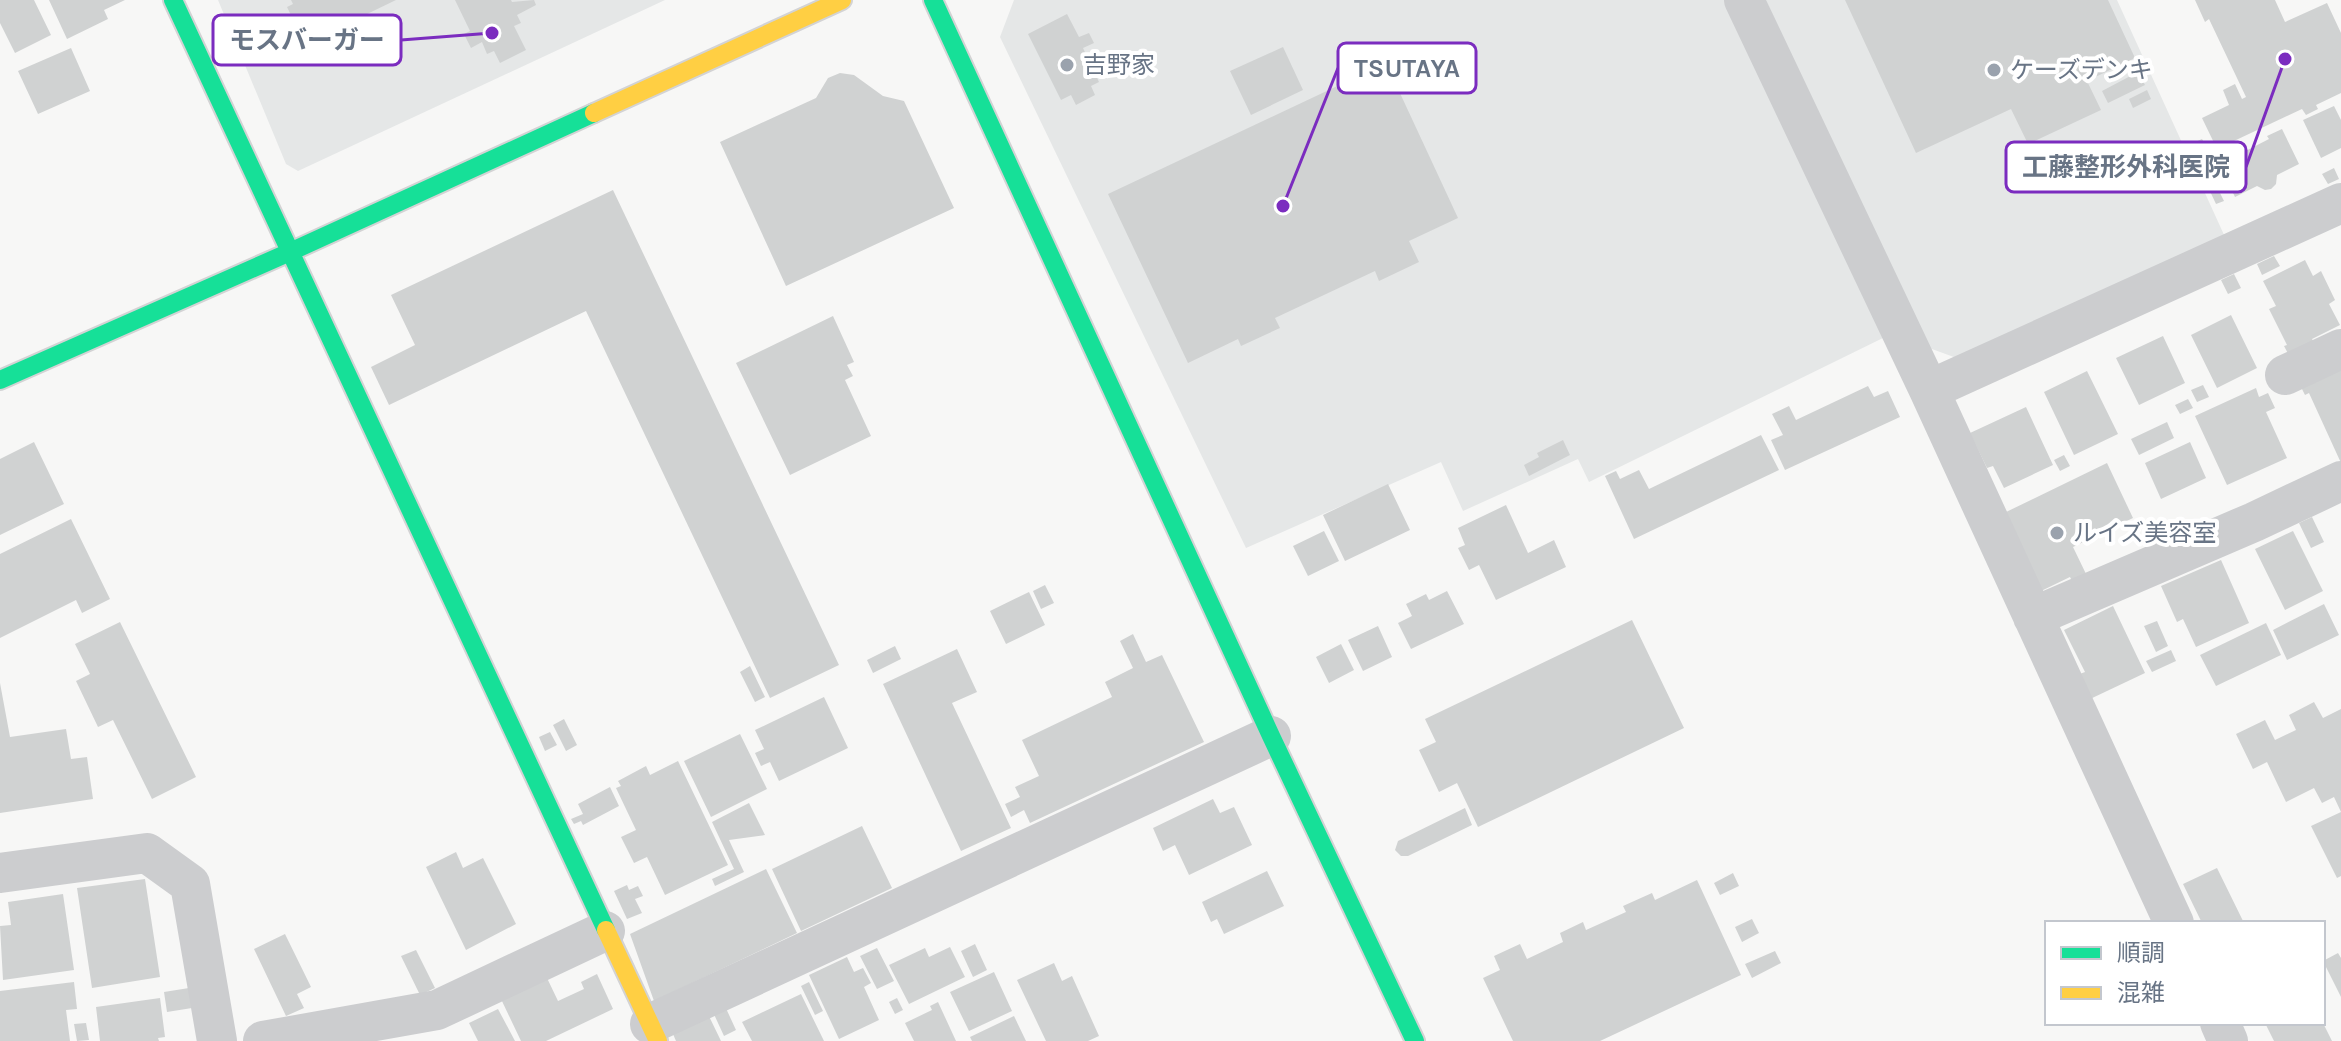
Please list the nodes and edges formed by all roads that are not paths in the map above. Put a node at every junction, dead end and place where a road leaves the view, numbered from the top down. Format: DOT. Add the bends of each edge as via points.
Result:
graph roads {
  1 [pos="173,0"];
  2 [pos="842,0"];
  3 [pos="933,0"];
  4 [pos="1744,0"];
  5 [pos="2341,203"];
  6 [pos="290,252"];
  7 [pos="2341,349"];
  8 [pos="2285,375"];
  9 [pos="0,380"];
  10 [pos="1929,390"];
  11 [pos="2341,481"];
  12 [pos="2033,617"];
  13 [pos="1271,736"];
  14 [pos="0,873"];
  15 [pos="2173,921"];
  16 [pos="605,931"];
  17 [pos="654,1032"];
  18 [pos="217,1041"];
  19 [pos="263,1041"];
  20 [pos="1415,1041"];
  1 -- 6 [label="street"];
  2 -- 6 [label="street"];
  3 -- 13 [label="street"];
  4 -- 10 [label="street"];
  5 -- 10 [label="street"];
  6 -- 9 [label="street"];
  6 -- 16 [label="street"];
  7 -- 8 [label="street"];
  10 -- 12 [label="street"];
  11 -- 12 [label="street"];
  12 -- 15 [label="street"];
  13 -- 17 [label="street"];
  13 -- 20 [label="street"];
  14 -- 18 [label="street" via="147,853 190,884"];
  16 -- 17 [label="street"];
  16 -- 19 [label="street" via="437,1010"];
}
